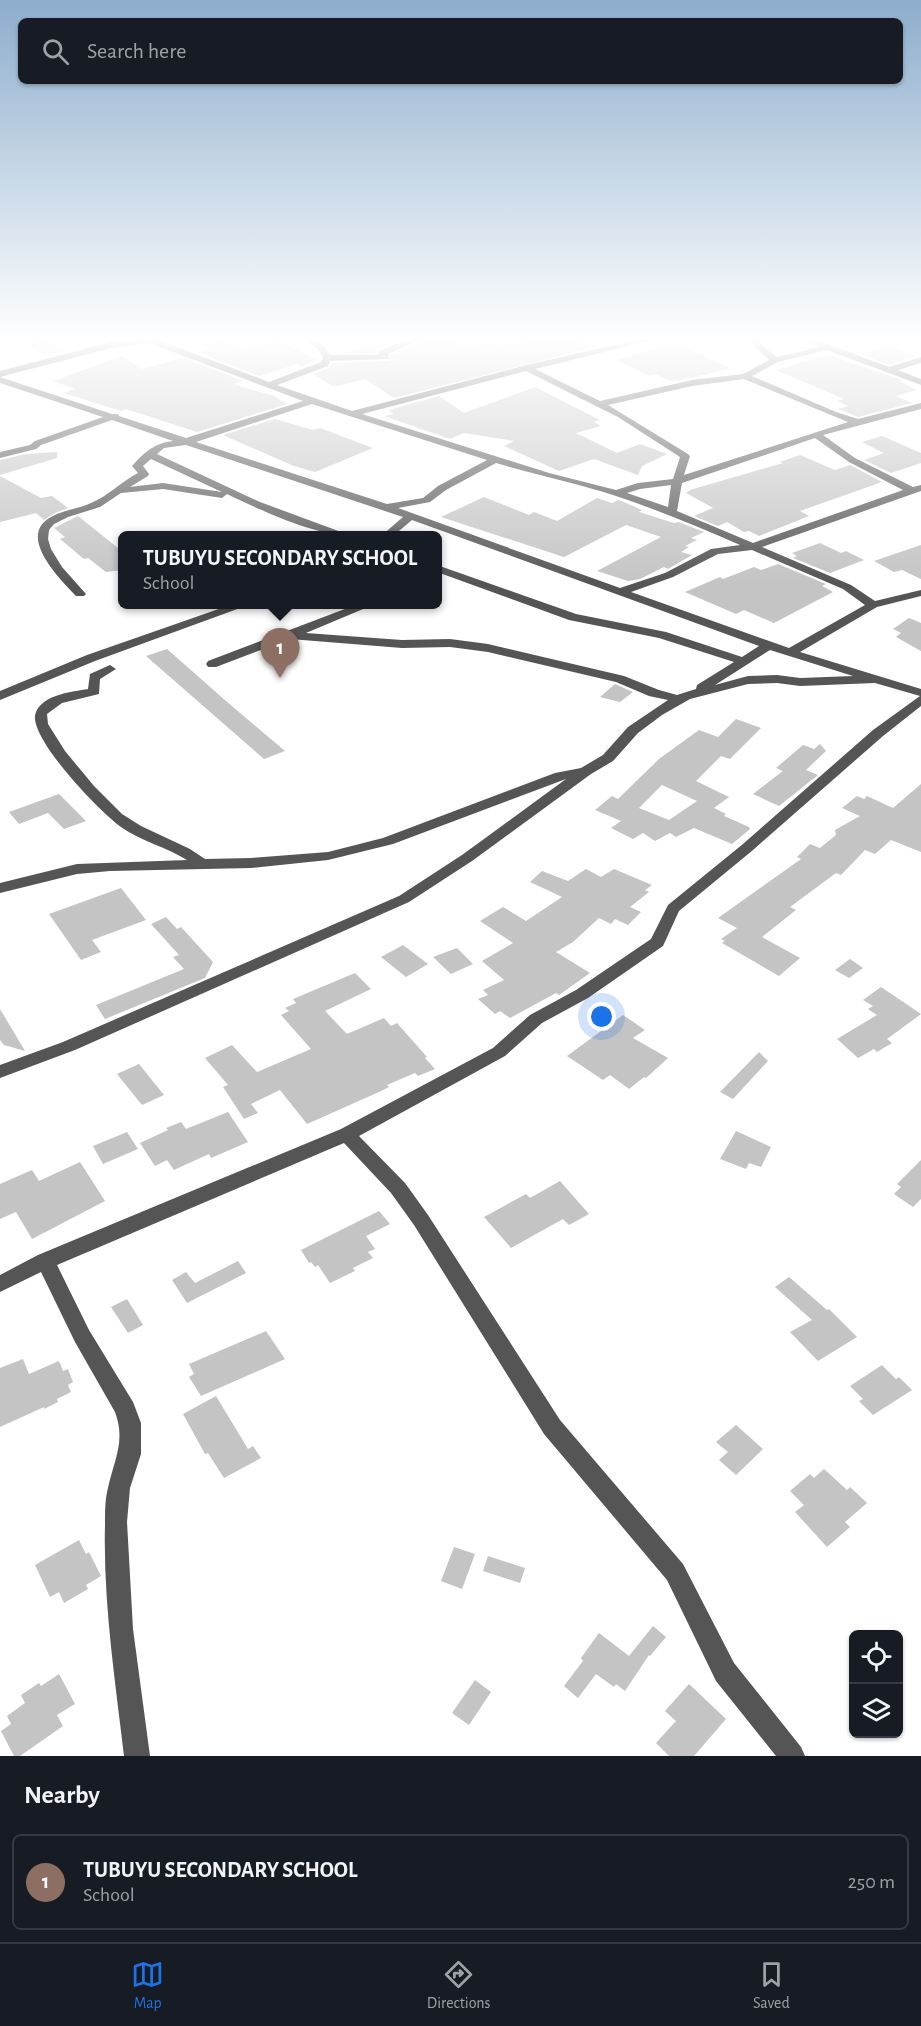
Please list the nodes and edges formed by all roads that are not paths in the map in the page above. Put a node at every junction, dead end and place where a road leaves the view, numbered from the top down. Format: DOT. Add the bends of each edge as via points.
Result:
graph roads {
  1 [pos="109,419"];
  2 [pos="120,419"];
  3 [pos="258,419"];
  4 [pos="366,419"];
  5 [pos="627,419"];
  6 [pos="849,419"];
  7 [pos="871,419"];
  8 [pos="859,422"];
  9 [pos="817,435"];
  10 [pos="185,442"];
  11 [pos="149,454"];
  12 [pos="0,455"];
  13 [pos="496,459"];
  14 [pos="677,481"];
  15 [pos="916,490"];
  16 [pos="617,493"];
  17 [pos="110,495"];
  18 [pos="247,499"];
  19 [pos="386,508"];
  20 [pos="672,512"];
  21 [pos="411,516"];
  22 [pos="332,531"];
  23 [pos="392,531"];
  24 [pos="751,547"];
  25 [pos="442,569"];
  26 [pos="453,573"];
  27 [pos="442,577"];
  28 [pos="618,592"];
  29 [pos="921,593"];
  30 [pos="80,594"];
  31 [pos="873,605"];
  32 [pos="231,609"];
  33 [pos="357,609"];
  34 [pos="290,634"];
  35 [pos="769,645"];
  36 [pos="790,653"];
  37 [pos="743,661"];
  38 [pos="212,664"];
  39 [pos="110,669"];
  40 [pos="877,679"];
  41 [pos="921,693"];
  42 [pos="0,696"];
  43 [pos="685,696"];
  44 [pos="921,700"];
  45 [pos="586,771"];
  46 [pos="203,865"];
  47 [pos="0,888"];
  48 [pos="0,1072"];
  49 [pos="346,1134"];
  50 [pos="45,1261"];
  51 [pos="0,1284"];
  52 [pos="137,1756"];
  53 [pos="792,1756"];
  1 -- 12 [label="street"];
  2 -- 10 [label="street"];
  3 -- 10 [label="street"];
  4 -- 13 [label="street"];
  5 -- 14 [label="street" via="685,456"];
  6 -- 8 [label="street"];
  7 -- 8 [label="street"];
  8 -- 9 [label="street"];
  9 -- 14 [label="street"];
  9 -- 15 [label="street" via="852,460"];
  10 -- 11 [label="street" via="161,445"];
  10 -- 19 [label="street"];
  11 -- 17 [label="street" via="137,466 144,474"];
  11 -- 18 [label="street"];
  13 -- 16 [label="street"];
  13 -- 19 [label="street" via="426,500"];
  14 -- 16 [label="street"];
  14 -- 20 [label="street"];
  15 -- 24 [label="street"];
  16 -- 20 [label="street"];
  17 -- 18 [label="street" via="159,484"];
  17 -- 30 [label="street" via="90,508 64,514 43,530 51,560"];
  18 -- 22 [label="street"];
  19 -- 21 [label="street"];
  20 -- 24 [label="street"];
  21 -- 23 [label="street"];
  21 -- 28 [label="street"];
  24 -- 28 [label="street" via="715,550 669,575"];
  24 -- 31 [label="street" via="847,587"];
  25 -- 26 [label="street"];
  26 -- 27 [label="street"];
  26 -- 37 [label="street" via="573,617 662,636"];
  28 -- 35 [label="street"];
  29 -- 31 [label="street"];
  31 -- 36 [label="street"];
  32 -- 42 [label="street" via="90,657"];
  33 -- 34 [label="street"];
  34 -- 38 [label="street"];
  34 -- 43 [label="street" via="488,648 620,679 654,693"];
  35 -- 36 [label="street"];
  35 -- 37 [label="street"];
  36 -- 40 [label="street"];
  37 -- 43 [label="street"];
  39 -- 46 [label="street" via="94,677 95,691 57,701 45,709 40,720 44,733 124,824 176,846"];
  40 -- 41 [label="street"];
  40 -- 43 [label="street" via="748,680"];
  43 -- 45 [label="street" via="633,730 609,758"];
  44 -- 49 [label="street" via="673,908 657,942 582,994 536,1019 499,1052"];
  45 -- 46 [label="street" via="560,776 388,841 328,856"];
  45 -- 48 [label="street" via="404,899 69,1046"];
  46 -- 47 [label="street" via="77,869"];
  49 -- 50 [label="street"];
  49 -- 53 [label="street" via="398,1188 415,1212 552,1427 675,1572 725,1672"];
  50 -- 51 [label="street"];
  50 -- 52 [label="street" via="130,1423 130,1454 119,1488 116,1522 121,1629"];
}
